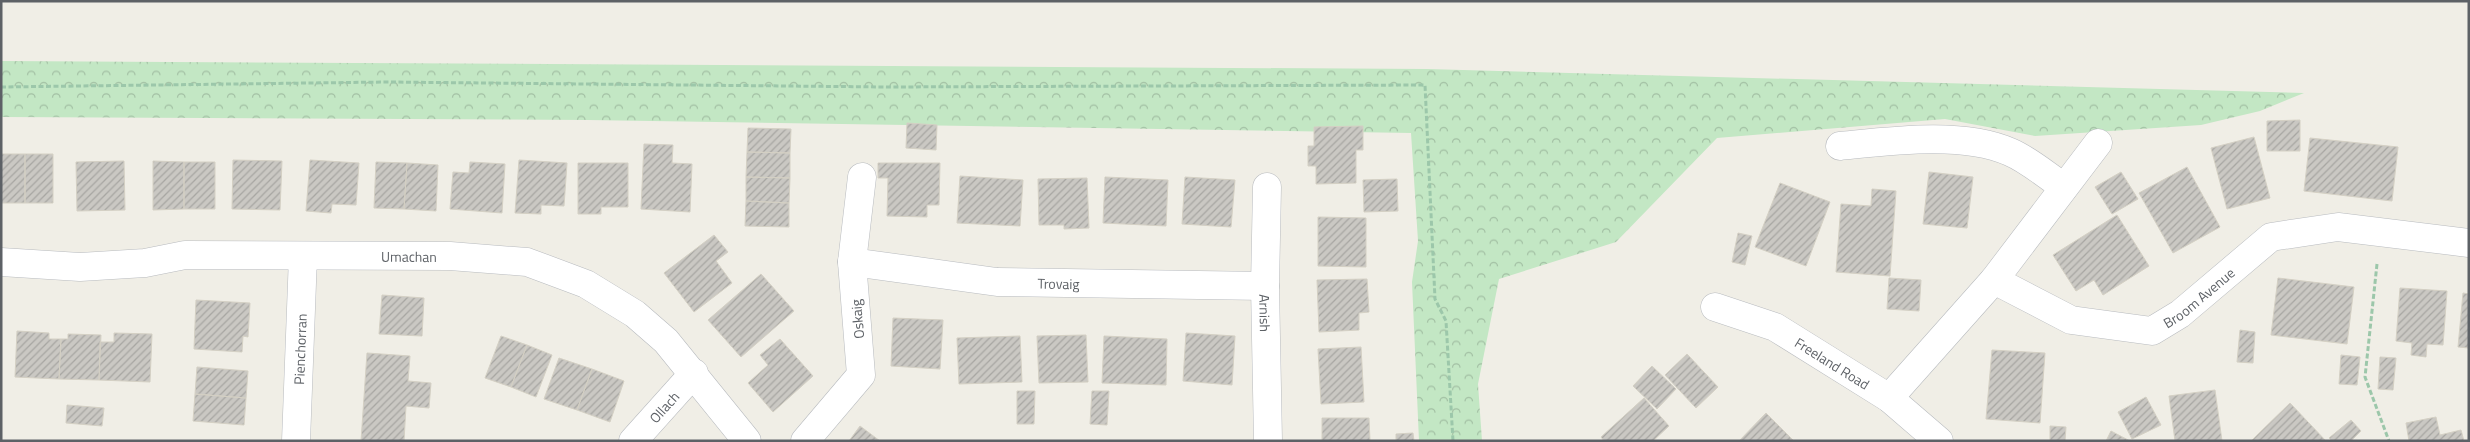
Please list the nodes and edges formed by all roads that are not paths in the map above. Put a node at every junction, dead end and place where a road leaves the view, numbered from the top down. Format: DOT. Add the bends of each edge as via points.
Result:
graph roads {
  1 [pos="2098,143"];
  2 [pos="1840,146"];
  3 [pos="862,177"];
  4 [pos="1267,187"];
  5 [pos="2064,187"];
  6 [pos="2469,243"];
  7 [pos="303,256"];
  8 [pos="1,262"];
  9 [pos="852,262"];
  10 [pos="1994,280"];
  11 [pos="1265,286"];
  12 [pos="1715,307"];
  13 [pos="694,373"];
  14 [pos="1889,398"];
  15 [pos="296,441"];
  16 [pos="633,441"];
  17 [pos="747,441"];
  18 [pos="805,441"];
  19 [pos="1268,441"];
  20 [pos="1939,441"];
  1 -- 5 [label="street"];
  2 -- 5 [label="street" via="1898,141 1971,141 2010,152"];
  3 -- 9 [label="street, Oskaig"];
  4 -- 11 [label="street, Arnish"];
  5 -- 10 [label="street"];
  6 -- 10 [label="street, Broom Avenue" via="2338,227 2271,237 2180,314 2152,331 2071,320"];
  7 -- 8 [label="street, Umachan" via="185,255 145,263 80,267"];
  7 -- 13 [label="street, Umachan" via="450,256 527,262 586,284 635,314 666,341"];
  7 -- 15 [label="street, Pienchorran"];
  9 -- 11 [label="street, Trovaig" via="997,282"];
  9 -- 18 [label="street, Oskaig" via="861,375"];
  10 -- 14 [label="street"];
  11 -- 19 [label="street, Arnish"];
  12 -- 14 [label="street, Freeland Road" via="1775,327"];
  13 -- 16 [label="street, Ollach"];
  13 -- 17 [label="street, Umachan"];
  14 -- 20 [label="street, Freeland Road"];
}
